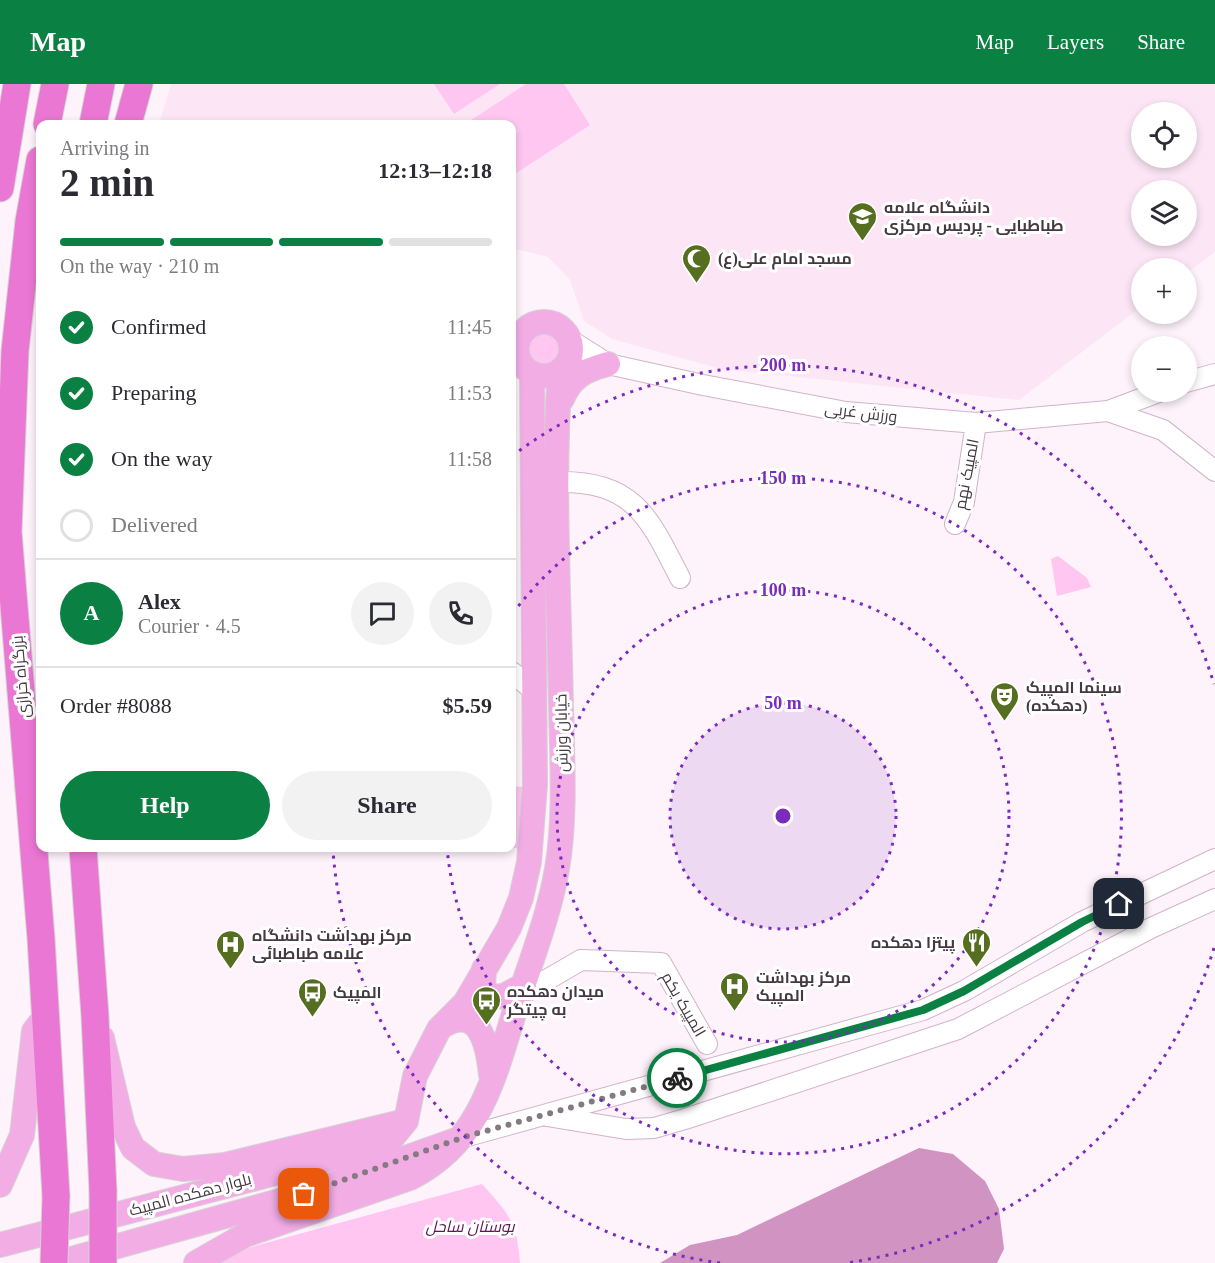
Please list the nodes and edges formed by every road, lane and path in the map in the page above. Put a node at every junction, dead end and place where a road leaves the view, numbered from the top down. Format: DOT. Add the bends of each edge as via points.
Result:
graph roads {
  1 [pos="17,84"];
  2 [pos="55,84"];
  3 [pos="101,84"];
  4 [pos="139,84"];
  5 [pos="48,120"];
  6 [pos="94,120"];
  7 [pos="129,120"];
  8 [pos="36,182"];
  9 [pos="0,189"];
  10 [pos="570,340"];
  11 [pos="608,364"];
  12 [pos="560,370"];
  13 [pos="532,373"];
  14 [pos="1215,374"];
  15 [pos="1197,379"];
  16 [pos="1132,402"];
  17 [pos="557,410"];
  18 [pos="1108,411"];
  19 [pos="976,423"];
  20 [pos="0,466"];
  21 [pos="1215,471"];
  22 [pos="558,482"];
  23 [pos="955,524"];
  24 [pos="8,532"];
  25 [pos="680,578"];
  26 [pos="516,675"];
  27 [pos="534,691"];
  28 [pos="83,852"];
  29 [pos="1215,860"];
  30 [pos="1215,899"];
  31 [pos="484,969"];
  32 [pos="521,991"];
  33 [pos="46,1016"];
  34 [pos="95,1016"];
  35 [pos="439,1029"];
  36 [pos="707,1044"];
  37 [pos="492,1085"];
  38 [pos="541,1115"];
  39 [pos="406,1121"];
  40 [pos="464,1137"];
  41 [pos="0,1185"];
  42 [pos="0,1245"];
  43 [pos="56,1263"];
  44 [pos="103,1263"];
  45 [pos="196,1263"];
  1 -- 9 [label="highway"];
  2 -- 5 [label="highway"];
  3 -- 6 [label="highway"];
  4 -- 7 [label="highway"];
  8 -- 24 [label="highway, بزرگراه خرازی" via="15,351"];
  10 -- 11 [label="street, ورزش غربی"];
  10 -- 12 [label="main road" via="570,357"];
  10 -- 13 [label="main road" via="552,322 534,323 527,328 517,351 519,360"];
  11 -- 17 [label="main road" via="575,377"];
  11 -- 19 [label="street, ورزش غربی" via="846,412"];
  12 -- 13 [label="main road" via="546,376"];
  12 -- 17 [label="main road, خیابان ورزش"];
  13 -- 27 [label="main road, خیابان ورزش"];
  14 -- 15 [label="street"];
  16 -- 18 [label="street, ورزش غربی"];
  17 -- 22 [label="main road, خیابان ورزش"];
  18 -- 19 [label="street, ورزش غربی"];
  18 -- 21 [label="street" via="1163,430"];
  19 -- 23 [label="street, المپیک نهم" via="964,502"];
  20 -- 24 [label="highway"];
  22 -- 25 [label="street" via="585,482 609,488 629,499 656,530"];
  22 -- 32 [label="main road, خیابان ورزش" via="562,786 557,868 538,945"];
  24 -- 33 [label="highway, بزرگراه خرازی"];
  26 -- 27 [label="street"];
  27 -- 31 [label="main road, خیابان ورزش" via="535,785 529,862 513,918"];
  28 -- 34 [label="highway"];
  29 -- 38 [label="street" via="1082,922 964,991 923,1010"];
  30 -- 38 [label="street" via="1151,928 958,1029 685,1119 654,1128 626,1130"];
  31 -- 32 [label="main road" via="483,988 491,997"];
  31 -- 35 [label="main road, خیابان ورزش" via="465,1003"];
  32 -- 36 [label="street, المپیک یکم" via="581,960 661,963"];
  32 -- 37 [label="main road, خیابان ورزش"];
  33 -- 41 [label="main road" via="34,1031 22,1135"];
  33 -- 43 [label="highway, بزرگراه خرازی, bridge"];
  34 -- 39 [label="main road" via="123,1127 133,1148 154,1164 183,1169 225,1165"];
  34 -- 44 [label="highway, bridge"];
  35 -- 37 [label="main road" via="453,1019 474,1024 482,1032 488,1045"];
  35 -- 39 [label="main road, خیابان ورزش" via="415,1076"];
  37 -- 40 [label="main road, خیابان ورزش"];
  38 -- 40 [label="street"];
  39 -- 42 [label="main road, بلوار دهکده المپیک" via="387,1144"];
  40 -- 43 [label="main road, بلوار دهکده المپیک" via="304,1194"];
  40 -- 45 [label="main road, خیابان ورزش" via="434,1166 410,1178 245,1235"];
}
